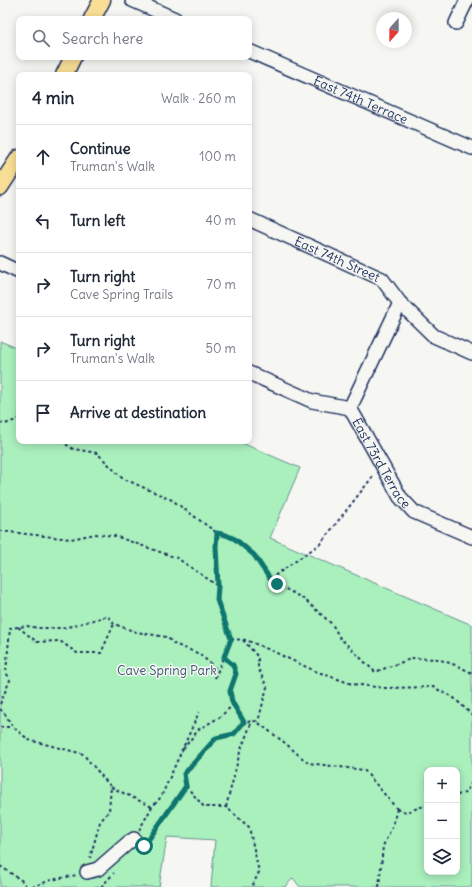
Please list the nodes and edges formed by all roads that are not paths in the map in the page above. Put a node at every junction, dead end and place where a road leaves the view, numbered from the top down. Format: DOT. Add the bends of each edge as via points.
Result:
graph roads {
  1 [pos="102,0"];
  2 [pos="132,0"];
  3 [pos="467,0"];
  4 [pos="94,16"];
  5 [pos="168,16"];
  6 [pos="456,24"];
  7 [pos="252,52"];
  8 [pos="72,60"];
  9 [pos="66,72"];
  10 [pos="472,148"];
  11 [pos="16,163"];
  12 [pos="0,187"];
  13 [pos="252,220"];
  14 [pos="0,263"];
  15 [pos="16,271"];
  16 [pos="400,303"];
  17 [pos="472,353"];
  18 [pos="252,374"];
  19 [pos="350,408"];
  20 [pos="472,537"];
  21 [pos="139,843"];
  22 [pos="87,872"];
  1 -- 4 [label="main road"];
  2 -- 5 [label="street"];
  3 -- 6 [label="street"];
  7 -- 10 [label="street, East 74th Terrace"];
  8 -- 9 [label="main road"];
  11 -- 12 [label="main road"];
  13 -- 16 [label="street, East 74th Street" via="382,279"];
  14 -- 15 [label="street"];
  16 -- 17 [label="street, East 74th Street" via="434,336"];
  16 -- 19 [label="street"];
  18 -- 19 [label="street, East 73rd Terrace" via="312,401"];
  19 -- 20 [label="street, East 73rd Terrace" via="400,498 414,512"];
  21 -- 22 [label="street" via="129,842 98,869"];
}
